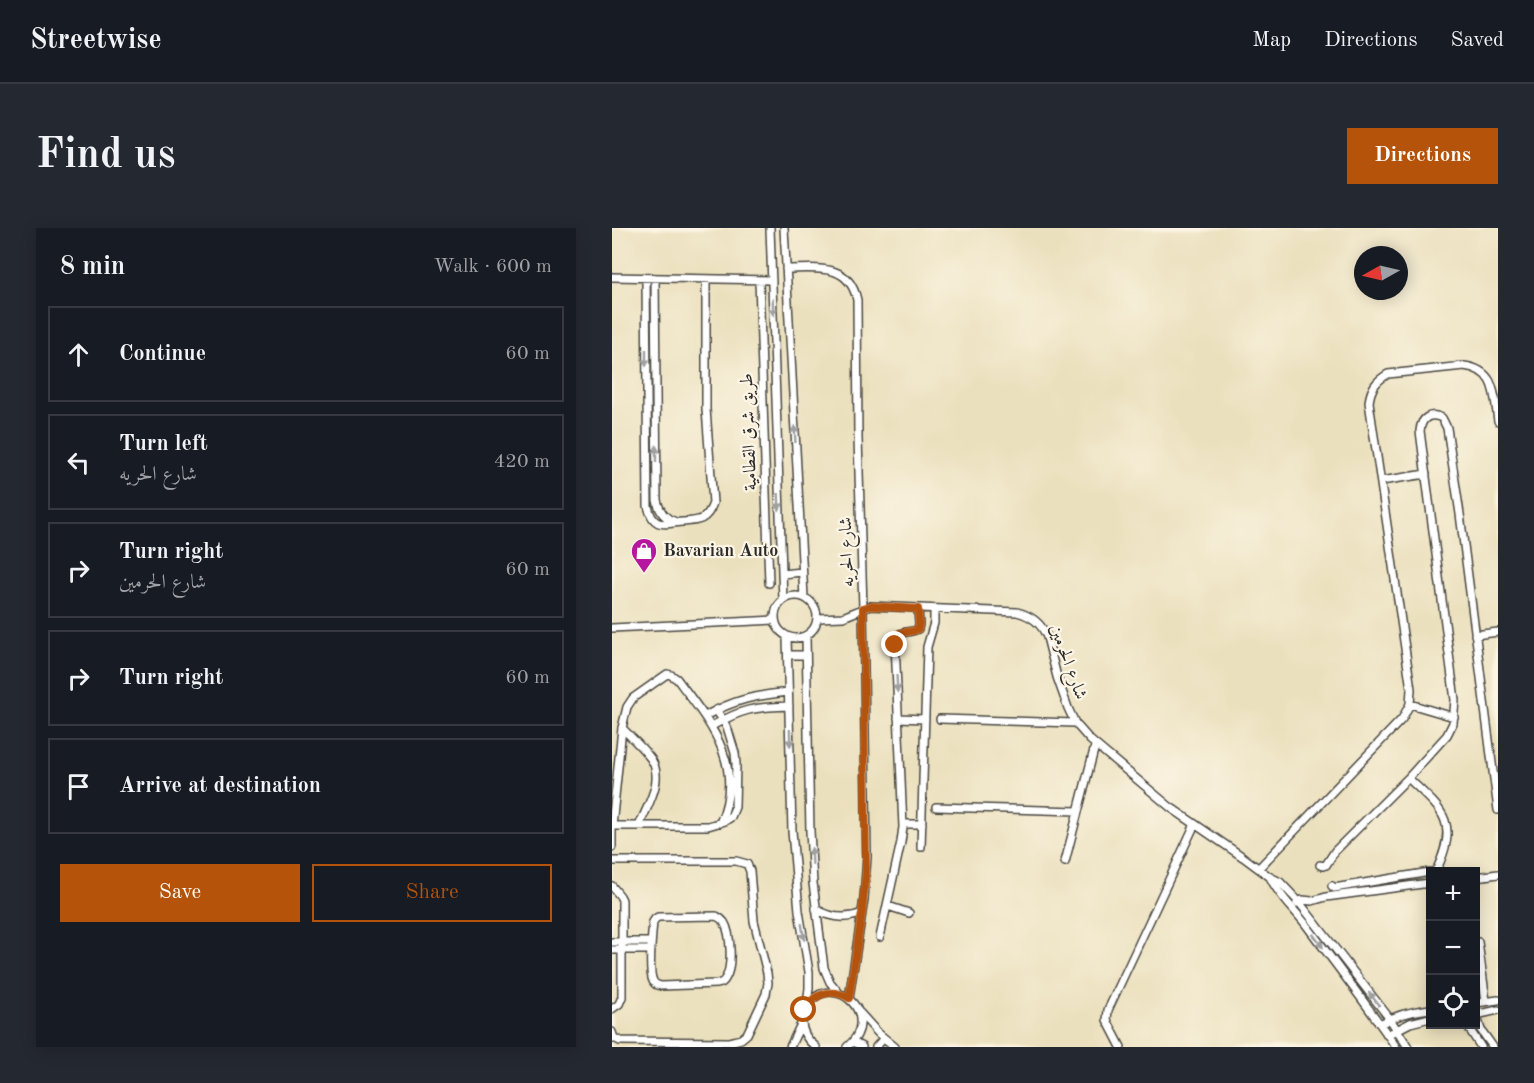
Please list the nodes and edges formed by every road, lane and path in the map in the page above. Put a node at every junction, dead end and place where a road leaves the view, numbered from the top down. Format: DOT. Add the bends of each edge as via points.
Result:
graph roads {
  1 [pos="770,228"];
  2 [pos="784,228"];
  3 [pos="786,269"];
  4 [pos="612,277"];
  5 [pos="646,278"];
  6 [pos="655,278"];
  7 [pos="705,279"];
  8 [pos="759,280"];
  9 [pos="772,280"];
  10 [pos="646,332"];
  11 [pos="655,332"];
  12 [pos="790,350"];
  13 [pos="775,351"];
  14 [pos="647,405"];
  15 [pos="656,405"];
  16 [pos="1498,421"];
  17 [pos="1426,474"];
  18 [pos="1381,481"];
  19 [pos="648,490"];
  20 [pos="657,490"];
  21 [pos="679,522"];
  22 [pos="802,572"];
  23 [pos="782,574"];
  24 [pos="769,583"];
  25 [pos="804,597"];
  26 [pos="783,600"];
  27 [pos="863,608"];
  28 [pos="918,609"];
  29 [pos="934,609"];
  30 [pos="818,618"];
  31 [pos="775,620"];
  32 [pos="612,628"];
  33 [pos="1498,633"];
  34 [pos="1475,635"];
  35 [pos="787,637"];
  36 [pos="806,637"];
  37 [pos="788,655"];
  38 [pos="806,655"];
  39 [pos="789,692"];
  40 [pos="1410,704"];
  41 [pos="789,706"];
  42 [pos="716,710"];
  43 [pos="705,716"];
  44 [pos="1454,717"];
  45 [pos="898,718"];
  46 [pos="925,719"];
  47 [pos="940,719"];
  48 [pos="723,720"];
  49 [pos="1075,723"];
  50 [pos="712,726"];
  51 [pos="622,728"];
  52 [pos="1095,746"];
  53 [pos="728,776"];
  54 [pos="737,776"];
  55 [pos="1408,778"];
  56 [pos="1497,794"];
  57 [pos="936,807"];
  58 [pos="1498,810"];
  59 [pos="1078,811"];
  60 [pos="720,823"];
  61 [pos="903,824"];
  62 [pos="922,824"];
  63 [pos="1195,824"];
  64 [pos="612,826"];
  65 [pos="639,826"];
  66 [pos="612,847"];
  67 [pos="921,847"];
  68 [pos="612,861"];
  69 [pos="1065,862"];
  70 [pos="1320,865"];
  71 [pos="1438,867"];
  72 [pos="1259,868"];
  73 [pos="1426,873"];
  74 [pos="1498,874"];
  75 [pos="1480,876"];
  76 [pos="1270,877"];
  77 [pos="1404,877"];
  78 [pos="1392,878"];
  79 [pos="1426,884"];
  80 [pos="612,886"];
  81 [pos="1332,886"];
  82 [pos="1405,886"];
  83 [pos="1393,888"];
  84 [pos="1312,901"];
  85 [pos="1299,902"];
  86 [pos="888,906"];
  87 [pos="1292,907"];
  88 [pos="816,909"];
  89 [pos="1305,910"];
  90 [pos="862,913"];
  91 [pos="909,913"];
  92 [pos="1299,915"];
  93 [pos="880,937"];
  94 [pos="612,942"];
  95 [pos="623,942"];
  96 [pos="651,942"];
  97 [pos="622,950"];
  98 [pos="651,950"];
  99 [pos="612,951"];
  100 [pos="1480,957"];
  101 [pos="824,968"];
  102 [pos="809,972"];
  103 [pos="839,993"];
  104 [pos="849,998"];
  105 [pos="1498,999"];
  106 [pos="1486,1001"];
  107 [pos="1480,1002"];
  108 [pos="807,1005"];
  109 [pos="612,1009"];
  110 [pos="1426,1010"];
  111 [pos="1498,1010"];
  112 [pos="858,1011"];
  113 [pos="1480,1014"];
  114 [pos="1389,1019"];
  115 [pos="1426,1019"];
  116 [pos="802,1022"];
  117 [pos="1380,1024"];
  118 [pos="1480,1027"];
  119 [pos="1396,1029"];
  120 [pos="1469,1029"];
  121 [pos="612,1032"];
  122 [pos="1387,1035"];
  123 [pos="884,1038"];
  124 [pos="850,1044"];
  125 [pos="790,1047"];
  126 [pos="816,1047"];
  127 [pos="862,1047"];
  128 [pos="876,1047"];
  129 [pos="895,1047"];
  130 [pos="1121,1047"];
  131 [pos="1396,1047"];
  132 [pos="1408,1047"];
  133 [pos="1481,1047"];
  134 [pos="1493,1047"];
  1 -- 9 [label="street"];
  2 -- 3 [label="street"];
  3 -- 12 [label="street"];
  3 -- 27 [label="street, شارع الحريه" via="831,269 848,280 856,294"];
  4 -- 5 [label="street"];
  5 -- 6 [label="street"];
  5 -- 10 [label="street"];
  6 -- 7 [label="street"];
  6 -- 11 [label="street"];
  7 -- 8 [label="street"];
  7 -- 21 [label="street" via="706,409 713,503 701,520"];
  8 -- 9 [label="street"];
  8 -- 24 [label="street, طريق شرق القطامية"];
  9 -- 13 [label="street, one-way"];
  10 -- 11 [label="street"];
  10 -- 14 [label="street, one-way"];
  11 -- 15 [label="street"];
  12 -- 13 [label="street"];
  22 -- 12 [label="street, one-way"];
  13 -- 23 [label="street, one-way"];
  14 -- 15 [label="street"];
  14 -- 19 [label="street"];
  20 -- 15 [label="street, one-way"];
  16 -- 18 [label="street" via="1492,384 1476,367 1388,374 1380,378 1369,402"];
  17 -- 18 [label="street"];
  17 -- 34 [label="street" via="1420,426 1432,415 1442,418 1447,428"];
  17 -- 44 [label="street"];
  18 -- 40 [label="street" via="1411,688"];
  19 -- 20 [label="street"];
  19 -- 21 [label="street" via="654,520 662,525"];
  20 -- 21 [label="street" via="662,512"];
  22 -- 23 [label="street"];
  22 -- 25 [label="street"];
  23 -- 26 [label="street"];
  25 -- 26 [label="street"];
  25 -- 30 [label="street" via="814,605"];
  26 -- 31 [label="street" via="776,609"];
  27 -- 28 [label="street, شارع الحرمين"];
  27 -- 30 [label="street, شارع الحرمين" via="843,617"];
  27 -- 90 [label="street, شارع الحريه" via="867,857"];
  28 -- 29 [label="street, شارع الحرمين"];
  28 -- 45 [label="street, one-way" via="918,629 902,632 895,639"];
  29 -- 46 [label="street" via="927,647"];
  29 -- 49 [label="street, شارع الحرمين" via="1017,612 1033,618 1047,637"];
  30 -- 36 [label="street"];
  31 -- 32 [label="street"];
  31 -- 35 [label="street"];
  33 -- 34 [label="street"];
  34 -- 56 [label="street"];
  35 -- 36 [label="street"];
  35 -- 37 [label="street"];
  36 -- 38 [label="street"];
  37 -- 38 [label="street"];
  37 -- 39 [label="street"];
  88 -- 38 [label="street, one-way"];
  39 -- 41 [label="street"];
  39 -- 42 [label="street" via="751,697"];
  40 -- 44 [label="street"];
  40 -- 72 [label="street" via="1402,719"];
  41 -- 48 [label="street" via="753,708"];
  41 -- 102 [label="street, one-way" via="794,858"];
  42 -- 43 [label="street"];
  42 -- 48 [label="street"];
  43 -- 50 [label="street"];
  43 -- 51 [label="street" via="675,677 667,674 629,702"];
  44 -- 55 [label="street" via="1447,735"];
  45 -- 46 [label="street"];
  45 -- 61 [label="street"];
  46 -- 62 [label="street"];
  47 -- 49 [label="street"];
  48 -- 50 [label="street"];
  48 -- 54 [label="street" via="735,753"];
  49 -- 52 [label="street, شارع الحرمين"];
  50 -- 53 [label="street" via="722,745"];
  51 -- 64 [label="street"];
  51 -- 65 [label="street" via="651,760 656,773 655,787"];
  52 -- 59 [label="street"];
  52 -- 63 [label="street, شارع الحرمين"];
  53 -- 54 [label="street"];
  53 -- 60 [label="street" via="727,804"];
  54 -- 60 [label="street" via="735,810"];
  55 -- 70 [label="street" via="1335,851 1326,865"];
  55 -- 71 [label="street" via="1437,806 1445,822 1445,848"];
  56 -- 58 [label="street"];
  57 -- 59 [label="street"];
  59 -- 69 [label="street"];
  60 -- 65 [label="street"];
  61 -- 62 [label="street"];
  61 -- 86 [label="street"];
  62 -- 67 [label="street"];
  63 -- 72 [label="street, شارع الحرمين"];
  63 -- 130 [label="street" via="1108,1010 1107,1020"];
  64 -- 65 [label="street"];
  64 -- 66 [label="street"];
  68 -- 121 [label="street" via="747,864 754,921 768,983 749,1030 738,1040 620,1041"];
  72 -- 76 [label="street, شارع الحرمين"];
  73 -- 77 [label="street"];
  74 -- 75 [label="street"];
  76 -- 85 [label="street, شارع الحرمين"];
  76 -- 87 [label="street, شارع الحرمين"];
  77 -- 78 [label="street"];
  77 -- 82 [label="street"];
  78 -- 81 [label="street"];
  78 -- 83 [label="street"];
  79 -- 82 [label="street"];
  80 -- 95 [label="street" via="622,900"];
  82 -- 83 [label="street"];
  83 -- 84 [label="street"];
  84 -- 85 [label="street"];
  84 -- 89 [label="street"];
  85 -- 87 [label="street"];
  85 -- 89 [label="street, شارع الحرمين"];
  86 -- 91 [label="street"];
  86 -- 93 [label="street"];
  87 -- 92 [label="street, شارع الحرمين"];
  88 -- 90 [label="street" via="836,917"];
  88 -- 101 [label="street"];
  89 -- 92 [label="street"];
  114 -- 89 [label="street, شارع الحرمين, one-way"];
  90 -- 104 [label="street, شارع الحريه"];
  92 -- 117 [label="street, شارع الحرمين, one-way"];
  94 -- 95 [label="street"];
  95 -- 96 [label="street"];
  95 -- 97 [label="street"];
  96 -- 98 [label="street"];
  96 -- 98 [label="street" via="656,918 719,917 729,941 727,976 717,984 658,986 652,978"];
  97 -- 98 [label="street"];
  97 -- 99 [label="street"];
  97 -- 109 [label="street" via="622,997"];
  100 -- 106 [label="street"];
  101 -- 102 [label="street"];
  101 -- 103 [label="street"];
  102 -- 108 [label="street"];
  103 -- 104 [label="street"];
  103 -- 108 [label="street" via="821,994"];
  104 -- 112 [label="street"];
  105 -- 106 [label="street"];
  106 -- 107 [label="street"];
  108 -- 116 [label="street"];
  110 -- 114 [label="street"];
  111 -- 113 [label="street"];
  112 -- 123 [label="street"];
  112 -- 124 [label="street" via="860,1027"];
  114 -- 117 [label="street"];
  114 -- 119 [label="street, شارع الحرمين"];
  115 -- 119 [label="street"];
  116 -- 125 [label="street"];
  116 -- 126 [label="street" via="807,1039"];
  117 -- 122 [label="street, شارع الحرمين"];
  118 -- 134 [label="street"];
  119 -- 122 [label="street"];
  119 -- 132 [label="street, شارع الحرمين"];
  120 -- 133 [label="street"];
  122 -- 131 [label="street, شارع الحرمين"];
  123 -- 128 [label="street"];
  123 -- 129 [label="street"];
  124 -- 127 [label="street"];
}
